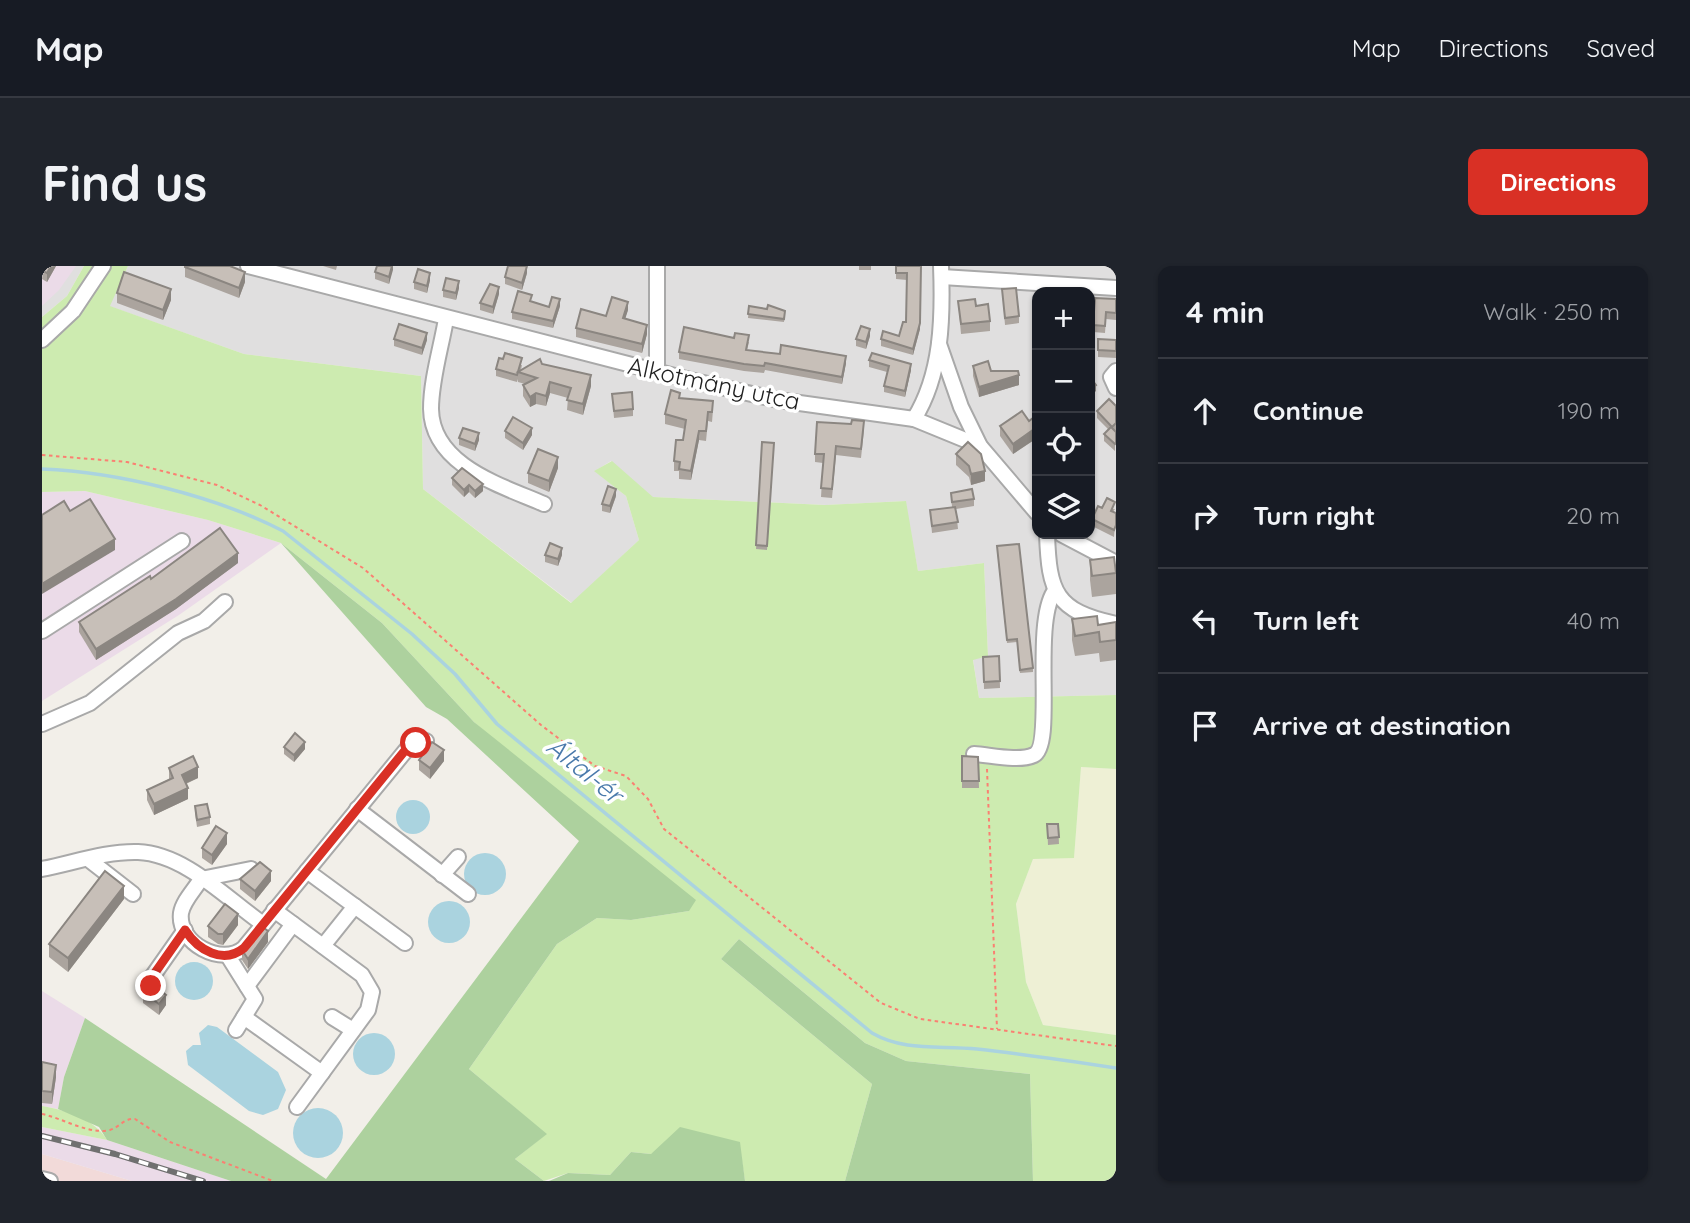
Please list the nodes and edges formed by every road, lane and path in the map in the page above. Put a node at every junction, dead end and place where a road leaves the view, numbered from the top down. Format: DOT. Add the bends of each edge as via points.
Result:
graph roads {
  1 [pos="103,266"];
  2 [pos="248,266"];
  3 [pos="657,266"];
  4 [pos="941,272"];
  5 [pos="1116,288"];
  6 [pos="446,319"];
  7 [pos="42,340"];
  8 [pos="939,344"];
  9 [pos="1116,371"];
  10 [pos="657,372"];
  11 [pos="1116,388"];
  12 [pos="914,419"];
  13 [pos="980,446"];
  14 [pos="42,455"];
  15 [pos="544,504"];
  16 [pos="1032,507"];
  17 [pos="1047,539"];
  18 [pos="1071,539"];
  19 [pos="182,541"];
  20 [pos="1116,562"];
  21 [pos="1054,592"];
  22 [pos="225,602"];
  23 [pos="1116,624"];
  24 [pos="42,631"];
  25 [pos="42,724"];
  26 [pos="426,741"];
  27 [pos="981,754"];
  28 [pos="357,810"];
  29 [pos="458,857"];
  30 [pos="88,859"];
  31 [pos="42,869"];
  32 [pos="251,869"];
  33 [pos="307,871"];
  34 [pos="442,875"];
  35 [pos="201,879"];
  36 [pos="133,894"];
  37 [pos="468,894"];
  38 [pos="355,906"];
  39 [pos="274,910"];
  40 [pos="263,924"];
  41 [pos="293,924"];
  42 [pos="185,930"];
  43 [pos="405,943"];
  44 [pos="323,946"];
  45 [pos="228,956"];
  46 [pos="247,986"];
  47 [pos="152,990"];
  48 [pos="244,1017"];
  49 [pos="332,1017"];
  50 [pos="236,1030"];
  51 [pos="353,1030"];
  52 [pos="997,1030"];
  53 [pos="1116,1046"];
  54 [pos="322,1073"];
  55 [pos="298,1107"];
  56 [pos="42,1114"];
  57 [pos="42,1179"];
  58 [pos="50,1181"];
  59 [pos="273,1181"];
  1 -- 7 [label="street" via="74,311"];
  2 -- 6 [label="street, Alkotmány utca"];
  3 -- 10 [label="street"];
  4 -- 5 [label="street"];
  4 -- 8 [label="street"];
  6 -- 10 [label="street, Alkotmány utca"];
  6 -- 15 [label="street" via="431,409 438,434 470,471"];
  8 -- 12 [label="street" via="931,386"];
  8 -- 13 [label="street"];
  9 -- 11 [label="street" via="1111,377"];
  10 -- 12 [label="street, Alkotmány utca" via="778,400"];
  12 -- 13 [label="street, Alkotmány utca"];
  13 -- 16 [label="street"];
  14 -- 52 [label="path" via="127,461 217,485 260,505 363,568 541,725 595,766 626,776 648,799 664,829 881,1003 920,1019"];
  17 -- 21 [label="street"];
  18 -- 20 [label="street"];
  19 -- 24 [label="street"];
  21 -- 23 [label="street" via="1077,612"];
  21 -- 27 [label="street" via="1045,610 1041,749 1026,757"];
  22 -- 25 [label="street" via="90,703"];
  26 -- 28 [label="street" via="407,748"];
  27 -- 52 [label="path"];
  28 -- 33 [label="street"];
  28 -- 34 [label="street"];
  29 -- 34 [label="street"];
  30 -- 31 [label="street"];
  30 -- 35 [label="street" via="118,853 152,854 178,862"];
  30 -- 36 [label="street"];
  32 -- 35 [label="street"];
  33 -- 38 [label="street"];
  33 -- 39 [label="street"];
  34 -- 37 [label="street"];
  35 -- 40 [label="street"];
  35 -- 42 [label="street" via="182,911"];
  38 -- 43 [label="street"];
  38 -- 44 [label="street"];
  39 -- 40 [label="street"];
  39 -- 41 [label="street"];
  40 -- 45 [label="street" via="244,948"];
  41 -- 44 [label="street"];
  41 -- 46 [label="street"];
  42 -- 45 [label="street" via="201,948"];
  42 -- 47 [label="street" via="152,977"];
  44 -- 51 [label="street" via="370,985 372,1005"];
  45 -- 46 [label="street"];
  46 -- 48 [label="street" via="254,999"];
  48 -- 50 [label="street"];
  48 -- 54 [label="street"];
  49 -- 51 [label="street"];
  51 -- 54 [label="street"];
  52 -- 53 [label="path"];
  54 -- 55 [label="street"];
  56 -- 59 [label="path" via="109,1130 135,1119 170,1142"];
  57 -- 58 [label="street"];
}
